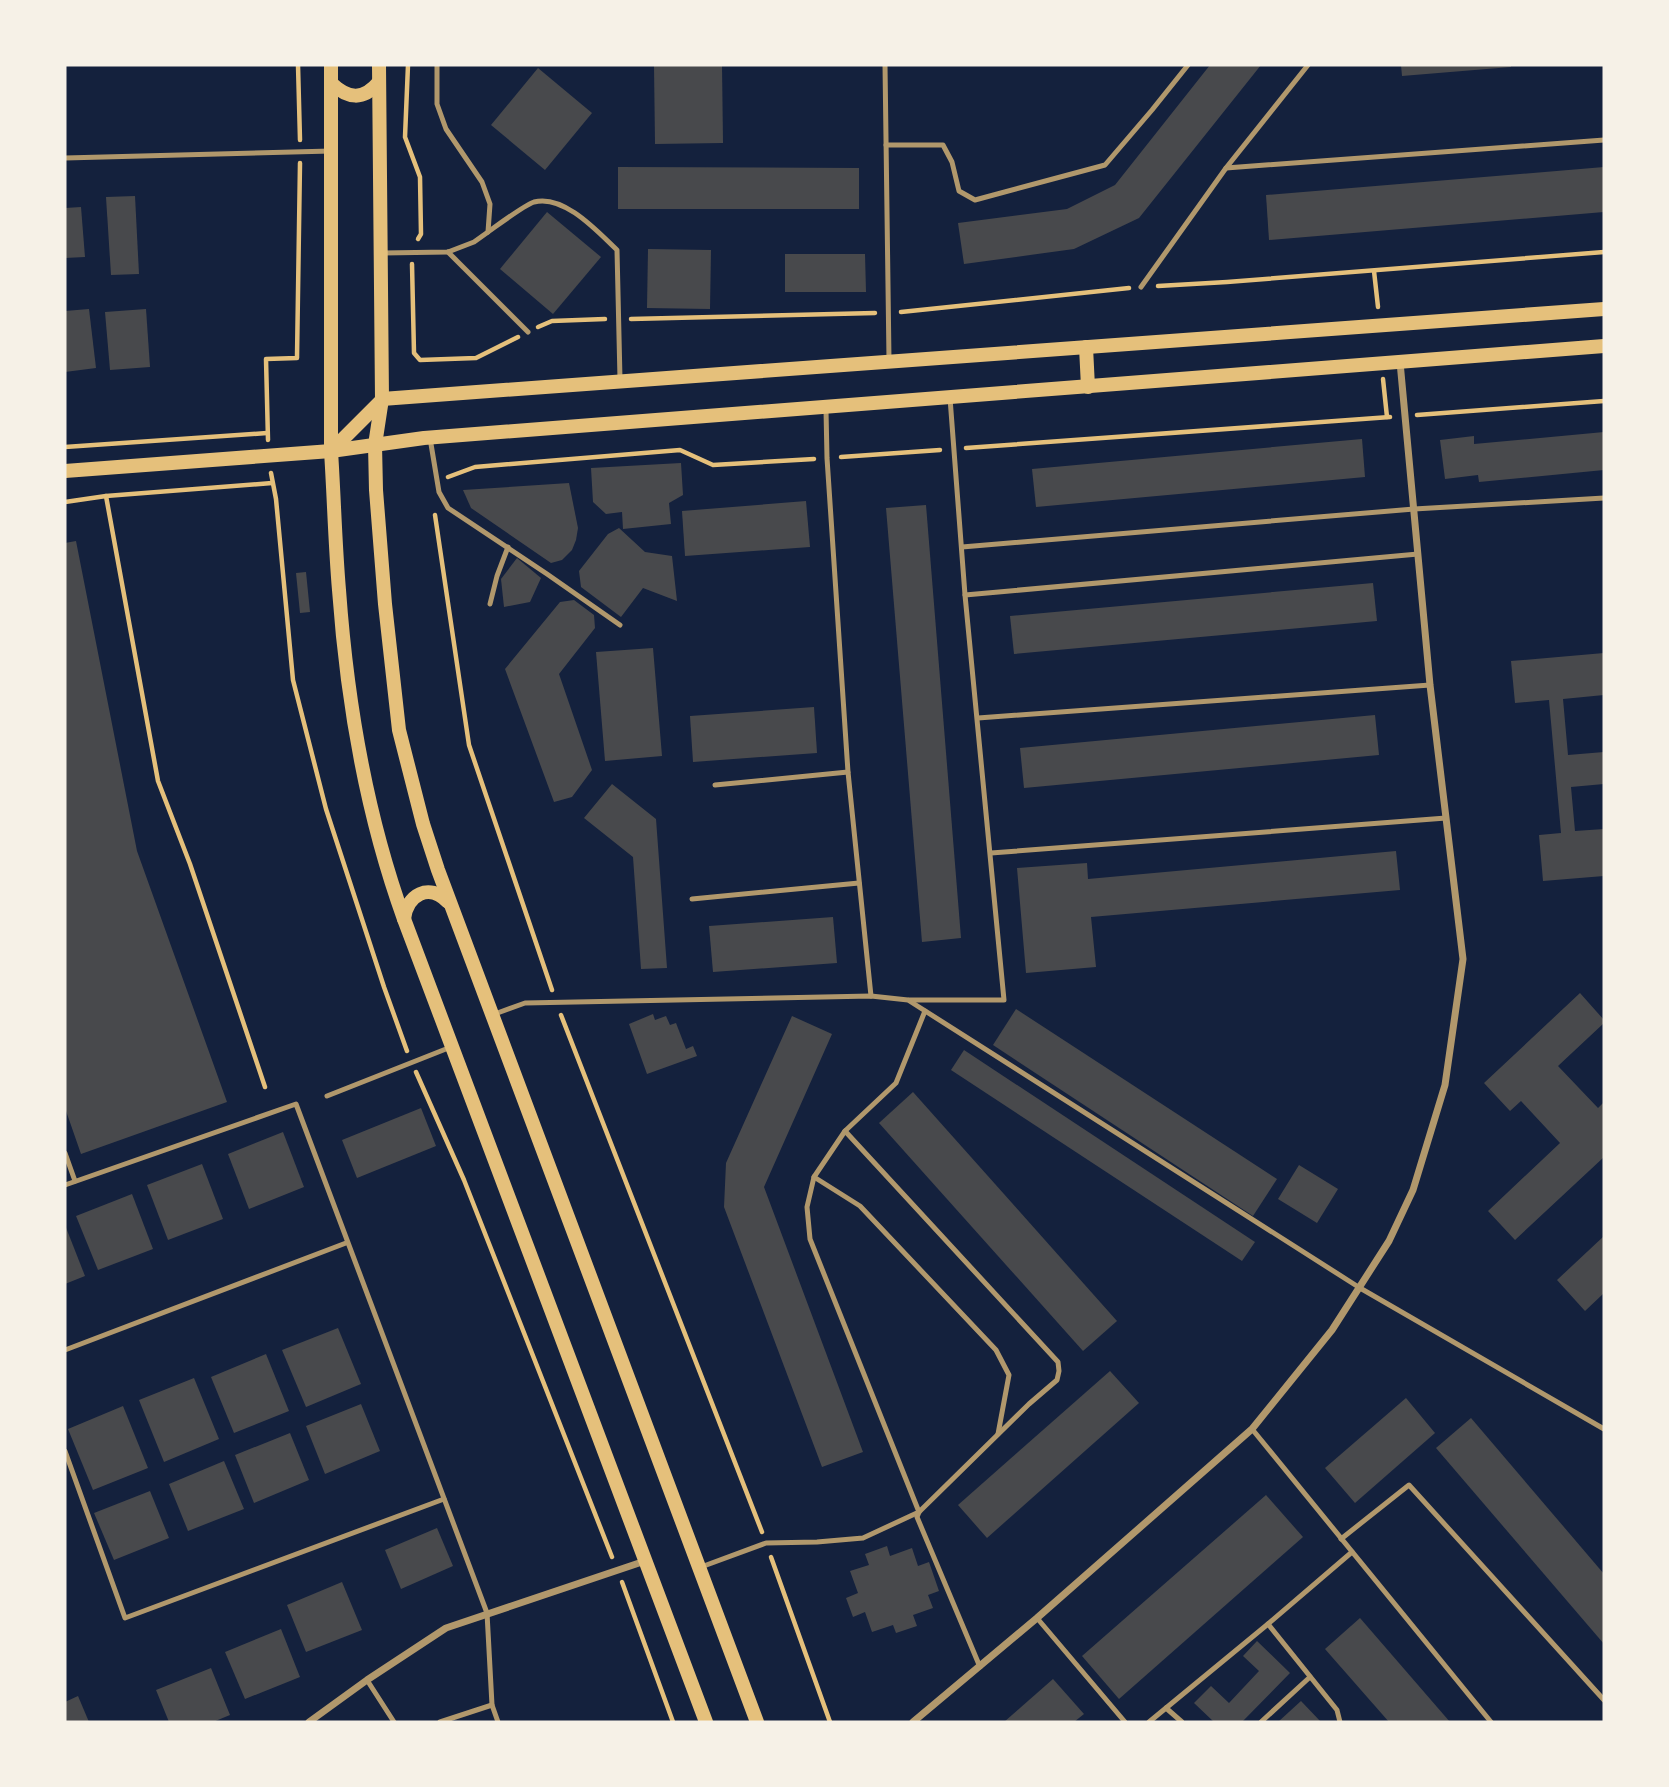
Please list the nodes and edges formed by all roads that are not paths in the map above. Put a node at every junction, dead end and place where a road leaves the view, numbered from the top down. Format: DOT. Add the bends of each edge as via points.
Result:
graph roads {
  1 [pos="331,65"];
  2 [pos="379,65"];
  3 [pos="437,65"];
  4 [pos="885,65"];
  5 [pos="1188,65"];
  6 [pos="1308,65"];
  7 [pos="379,82"];
  8 [pos="331,83"];
  9 [pos="1604,140"];
  10 [pos="886,145"];
  11 [pos="331,151"];
  12 [pos="65,159"];
  13 [pos="1226,167"];
  14 [pos="488,232"];
  15 [pos="448,252"];
  16 [pos="380,253"];
  17 [pos="1141,287"];
  18 [pos="1604,309"];
  19 [pos="528,332"];
  20 [pos="1604,346"];
  21 [pos="1086,347"];
  22 [pos="889,362"];
  23 [pos="1401,362"];
  24 [pos="620,382"];
  25 [pos="1088,387"];
  26 [pos="950,398"];
  27 [pos="382,399"];
  28 [pos="826,407"];
  29 [pos="430,438"];
  30 [pos="375,445"];
  31 [pos="331,450"];
  32 [pos="65,471"];
  33 [pos="1604,498"];
  34 [pos="1414,509"];
  35 [pos="508,547"];
  36 [pos="962,547"];
  37 [pos="1418,554"];
  38 [pos="965,595"];
  39 [pos="490,604"];
  40 [pos="620,625"];
  41 [pos="1430,685"];
  42 [pos="978,718"];
  43 [pos="848,772"];
  44 [pos="715,785"];
  45 [pos="1446,818"];
  46 [pos="991,853"];
  47 [pos="859,883"];
  48 [pos="692,899"];
  49 [pos="449,903"];
  50 [pos="404,919"];
  51 [pos="871,996"];
  52 [pos="908,1000"];
  53 [pos="925,1011"];
  54 [pos="491,1015"];
  55 [pos="452,1046"];
  56 [pos="327,1096"];
  57 [pos="845,1131"];
  58 [pos="65,1153"];
  59 [pos="814,1177"];
  60 [pos="75,1181"];
  61 [pos="65,1185"];
  62 [pos="346,1243"];
  63 [pos="1360,1288"];
  64 [pos="65,1350"];
  65 [pos="1252,1429"];
  66 [pos="1604,1429"];
  67 [pos="998,1434"];
  68 [pos="65,1451"];
  69 [pos="444,1499"];
  70 [pos="919,1512"];
  71 [pos="1341,1539"];
  72 [pos="1352,1552"];
  73 [pos="645,1561"];
  74 [pos="699,1568"];
  75 [pos="487,1614"];
  76 [pos="1037,1618"];
  77 [pos="1268,1624"];
  78 [pos="980,1667"];
  79 [pos="1310,1677"];
  80 [pos="367,1680"];
  81 [pos="1604,1700"];
  82 [pos="492,1706"];
  83 [pos="1166,1708"];
  84 [pos="309,1722"];
  85 [pos="394,1722"];
  86 [pos="440,1722"];
  87 [pos="498,1722"];
  88 [pos="706,1722"];
  89 [pos="757,1722"];
  90 [pos="913,1722"];
  91 [pos="1125,1722"];
  92 [pos="1149,1722"];
  93 [pos="1182,1722"];
  94 [pos="1261,1722"];
  95 [pos="1340,1722"];
  96 [pos="1491,1722"];
  1 -- 8 [label="main road"];
  2 -- 7 [label="main road"];
  3 -- 14 [label="lane" via="437,104 446,129 482,182 490,204"];
  4 -- 10 [label="lane"];
  5 -- 10 [label="lane" via="1105,165 975,201 959,191 943,145"];
  6 -- 13 [label="lane"];
  7 -- 8 [label="main road" via="355,96"];
  7 -- 16 [label="main road"];
  8 -- 11 [label="main road"];
  9 -- 13 [label="lane"];
  10 -- 22 [label="lane"];
  11 -- 12 [label="lane"];
  11 -- 31 [label="main road"];
  13 -- 17 [label="lane"];
  14 -- 15 [label="lane"];
  14 -- 24 [label="lane" via="534,202 555,202 586,220 617,250"];
  15 -- 16 [label="lane"];
  15 -- 19 [label="lane"];
  16 -- 27 [label="main road"];
  18 -- 21 [label="main road"];
  20 -- 23 [label="main road"];
  21 -- 22 [label="main road"];
  21 -- 25 [label="main road"];
  22 -- 24 [label="main road"];
  23 -- 25 [label="main road"];
  23 -- 34 [label="street"];
  24 -- 27 [label="main road"];
  25 -- 26 [label="main road"];
  26 -- 28 [label="main road"];
  26 -- 36 [label="lane"];
  27 -- 30 [label="main road"];
  27 -- 31 [label="main road"];
  28 -- 29 [label="main road"];
  28 -- 43 [label="lane"];
  29 -- 30 [label="main road"];
  29 -- 35 [label="lane" via="439,492 448,508"];
  30 -- 31 [label="main road"];
  30 -- 49 [label="main road" via="399,730"];
  31 -- 32 [label="main road"];
  31 -- 50 [label="main road" via="351,699 368,794"];
  33 -- 34 [label="lane"];
  34 -- 36 [label="lane"];
  34 -- 37 [label="street"];
  35 -- 39 [label="lane"];
  35 -- 40 [label="lane"];
  36 -- 38 [label="lane"];
  37 -- 38 [label="lane"];
  37 -- 41 [label="street"];
  38 -- 42 [label="lane"];
  41 -- 42 [label="lane"];
  41 -- 45 [label="street"];
  42 -- 46 [label="lane"];
  43 -- 44 [label="lane"];
  43 -- 47 [label="lane"];
  45 -- 46 [label="lane"];
  45 -- 63 [label="street" via="1463,959 1445,1085 1413,1190"];
  46 -- 52 [label="lane" via="1004,1000"];
  47 -- 48 [label="lane"];
  47 -- 51 [label="lane"];
  49 -- 50 [label="main road" via="437,893 422,893 409,903"];
  49 -- 54 [label="main road"];
  50 -- 55 [label="main road"];
  51 -- 52 [label="lane"];
  51 -- 54 [label="lane" via="525,1003"];
  52 -- 53 [label="lane"];
  53 -- 57 [label="lane" via="896,1083"];
  53 -- 63 [label="lane"];
  54 -- 74 [label="main road"];
  55 -- 56 [label="lane"];
  55 -- 73 [label="main road"];
  57 -- 59 [label="lane"];
  57 -- 67 [label="lane" via="1058,1362 1057,1380"];
  58 -- 60 [label="lane"];
  59 -- 67 [label="lane" via="860,1206 996,1350 1009,1375"];
  59 -- 70 [label="lane" via="807,1207 810,1239"];
  60 -- 61 [label="lane"];
  60 -- 62 [label="lane" via="296,1104"];
  62 -- 64 [label="lane"];
  62 -- 69 [label="lane"];
  63 -- 65 [label="street"];
  63 -- 66 [label="lane"];
  65 -- 71 [label="lane"];
  65 -- 76 [label="street"];
  67 -- 70 [label="lane"];
  68 -- 69 [label="lane" via="125,1618"];
  69 -- 75 [label="lane"];
  70 -- 74 [label="lane" via="863,1538 766,1543"];
  70 -- 78 [label="lane"];
  71 -- 72 [label="lane"];
  71 -- 81 [label="lane" via="1409,1485"];
  72 -- 77 [label="lane"];
  72 -- 96 [label="lane"];
  73 -- 75 [label="street"];
  73 -- 88 [label="main road"];
  74 -- 89 [label="main road"];
  75 -- 80 [label="street" via="446,1628"];
  75 -- 82 [label="lane"];
  76 -- 78 [label="street"];
  76 -- 91 [label="lane"];
  77 -- 79 [label="lane"];
  77 -- 83 [label="lane"];
  78 -- 90 [label="street"];
  79 -- 94 [label="lane"];
  79 -- 95 [label="lane" via="1337,1710"];
  80 -- 84 [label="street"];
  80 -- 85 [label="lane"];
  82 -- 86 [label="lane"];
  82 -- 87 [label="lane"];
  83 -- 92 [label="lane"];
  83 -- 93 [label="lane"];
}
